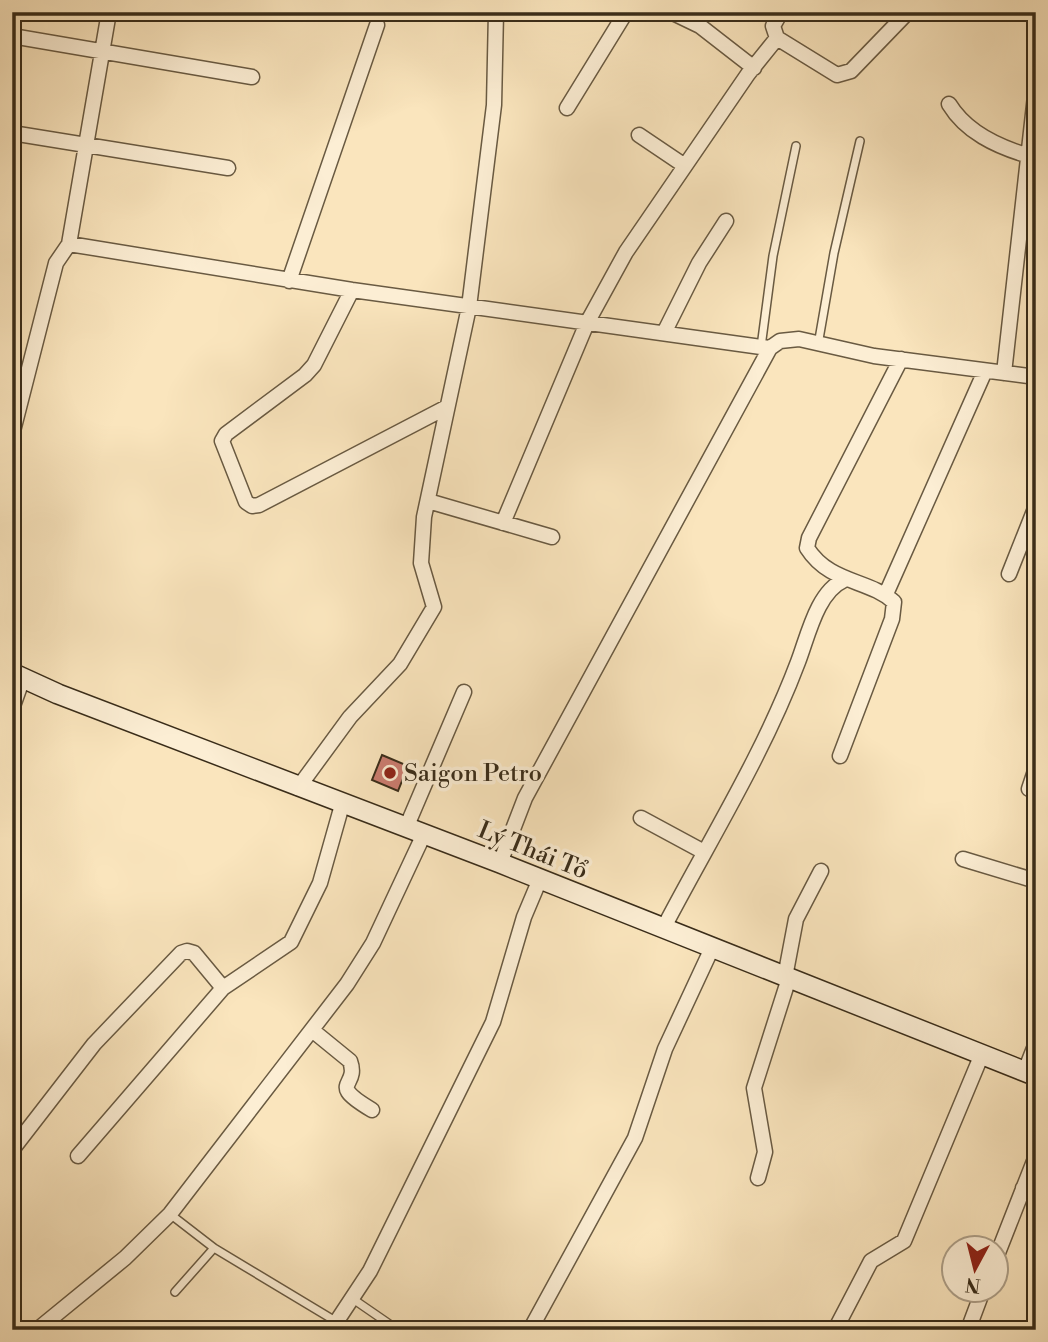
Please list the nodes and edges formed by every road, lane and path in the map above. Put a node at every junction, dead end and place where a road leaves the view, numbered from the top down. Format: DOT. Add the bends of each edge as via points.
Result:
graph roads {
  1 [pos="109,12"];
  2 [pos="496,12"];
  3 [pos="626,12"];
  4 [pos="671,12"];
  5 [pos="782,12"];
  6 [pos="908,12"];
  7 [pos="377,25"];
  8 [pos="12,36"];
  9 [pos="777,38"];
  10 [pos="102,51"];
  11 [pos="754,68"];
  12 [pos="252,78"];
  13 [pos="1036,87"];
  14 [pos="950,104"];
  15 [pos="567,108"];
  16 [pos="12,133"];
  17 [pos="639,135"];
  18 [pos="860,141"];
  19 [pos="87,145"];
  20 [pos="796,146"];
  21 [pos="1026,155"];
  22 [pos="685,166"];
  23 [pos="228,168"];
  24 [pos="726,221"];
  25 [pos="69,244"];
  26 [pos="289,281"];
  27 [pos="352,290"];
  28 [pos="469,306"];
  29 [pos="587,323"];
  30 [pos="664,333"];
  31 [pos="818,345"];
  32 [pos="766,347"];
  33 [pos="901,359"];
  34 [pos="985,371"];
  35 [pos="1004,373"];
  36 [pos="1036,377"];
  37 [pos="447,407"];
  38 [pos="12,435"];
  39 [pos="428,501"];
  40 [pos="1036,506"];
  41 [pos="503,523"];
  42 [pos="552,537"];
  43 [pos="1009,575"];
  44 [pos="844,580"];
  45 [pos="886,594"];
  46 [pos="18,675"];
  47 [pos="464,692"];
  48 [pos="12,709"];
  49 [pos="840,756"];
  50 [pos="1036,768"];
  51 [pos="298,788"];
  52 [pos="1029,789"];
  53 [pos="342,805"];
  54 [pos="641,818"];
  55 [pos="415,831"];
  56 [pos="704,852"];
  57 [pos="963,859"];
  58 [pos="500,863"];
  59 [pos="821,871"];
  60 [pos="540,879"];
  61 [pos="1036,881"];
  62 [pos="663,929"];
  63 [pos="712,948"];
  64 [pos="787,977"];
  65 [pos="223,988"];
  66 [pos="312,1030"];
  67 [pos="1036,1043"];
  68 [pos="982,1054"];
  69 [pos="1030,1073"];
  70 [pos="372,1110"];
  71 [pos="12,1150"];
  72 [pos="78,1156"];
  73 [pos="1036,1156"];
  74 [pos="758,1178"];
  75 [pos="1029,1191"];
  76 [pos="170,1214"];
  77 [pos="1008,1234"];
  78 [pos="214,1248"];
  79 [pos="175,1292"];
  80 [pos="353,1298"];
  81 [pos="978,1304"];
  82 [pos="334,1326"];
  83 [pos="532,1329"];
  84 [pos="37,1330"];
  85 [pos="398,1330"];
  86 [pos="835,1330"];
  87 [pos="968,1330"];
  1 -- 10 [label="street"];
  2 -- 28 [label="street" via="494,105"];
  3 -- 15 [label="street"];
  4 -- 11 [label="street" via="700,26"];
  5 -- 9 [label="street" via="774,26"];
  6 -- 9 [label="street" via="851,71 837,75"];
  7 -- 26 [label="street"];
  8 -- 10 [label="street"];
  9 -- 11 [label="street"];
  10 -- 12 [label="street"];
  10 -- 19 [label="street"];
  11 -- 22 [label="street"];
  13 -- 21 [label="street"];
  14 -- 21 [label="street" via="958,118 989,141"];
  16 -- 19 [label="street"];
  17 -- 22 [label="street"];
  18 -- 31 [label="lane"];
  19 -- 23 [label="street"];
  19 -- 25 [label="street"];
  20 -- 32 [label="lane" via="773,256"];
  21 -- 35 [label="street"];
  22 -- 29 [label="street" via="626,252"];
  24 -- 30 [label="street" via="699,262"];
  25 -- 26 [label="street"];
  25 -- 38 [label="street" via="56,263"];
  26 -- 27 [label="street"];
  27 -- 28 [label="street"];
  27 -- 37 [label="street" via="305,376 222,441 246,502 259,505"];
  28 -- 29 [label="street"];
  28 -- 37 [label="street"];
  29 -- 30 [label="street"];
  29 -- 41 [label="street"];
  30 -- 32 [label="street"];
  31 -- 32 [label="street" via="799,340"];
  31 -- 33 [label="street"];
  32 -- 58 [label="street" via="525,798"];
  33 -- 34 [label="street"];
  33 -- 44 [label="street" via="809,538 807,548 812,556"];
  34 -- 35 [label="street"];
  34 -- 45 [label="street"];
  35 -- 36 [label="street"];
  37 -- 39 [label="street"];
  39 -- 41 [label="street"];
  39 -- 51 [label="street" via="421,563 434,607 400,664 350,717"];
  40 -- 43 [label="street"];
  41 -- 42 [label="street"];
  44 -- 45 [label="street"];
  44 -- 56 [label="street" via="834,585 818,612 781,706"];
  45 -- 49 [label="street" via="894,602 892,619"];
  46 -- 48 [label="street"];
  46 -- 51 [label="main road, Lý Thái Tổ"];
  47 -- 55 [label="street"];
  50 -- 52 [label="street"];
  51 -- 53 [label="main road, Lý Thái Tổ"];
  53 -- 55 [label="main road, Lý Thái Tổ"];
  53 -- 65 [label="street" via="320,883 291,942"];
  54 -- 56 [label="street"];
  55 -- 58 [label="main road, Lý Thái Tổ"];
  55 -- 66 [label="street" via="373,943"];
  56 -- 62 [label="street"];
  57 -- 61 [label="street"];
  58 -- 60 [label="main road, Lý Thái Tổ"];
  59 -- 64 [label="street" via="796,919"];
  60 -- 62 [label="main road, Lý Thái Tổ"];
  60 -- 80 [label="street" via="493,1022"];
  62 -- 63 [label="main road, Lý Thái Tổ"];
  63 -- 64 [label="main road, Lý Thái Tổ"];
  63 -- 83 [label="street" via="665,1049 635,1138"];
  64 -- 68 [label="main road, Lý Thái Tổ"];
  64 -- 74 [label="street" via="754,1088 765,1152"];
  65 -- 71 [label="street" via="194,953 181,953 94,1044"];
  65 -- 72 [label="street"];
  66 -- 70 [label="street" via="350,1061 349,1097"];
  66 -- 76 [label="street"];
  67 -- 69 [label="street"];
  68 -- 69 [label="main road, Lý Thái Tổ"];
  68 -- 86 [label="street" via="904,1241 871,1261"];
  73 -- 75 [label="street"];
  75 -- 77 [label="street"];
  76 -- 78 [label="lane"];
  76 -- 84 [label="street" via="125,1258"];
  78 -- 79 [label="lane"];
  78 -- 82 [label="lane"];
  80 -- 82 [label="street"];
  80 -- 85 [label="lane"];
  81 -- 87 [label="street"];
}
